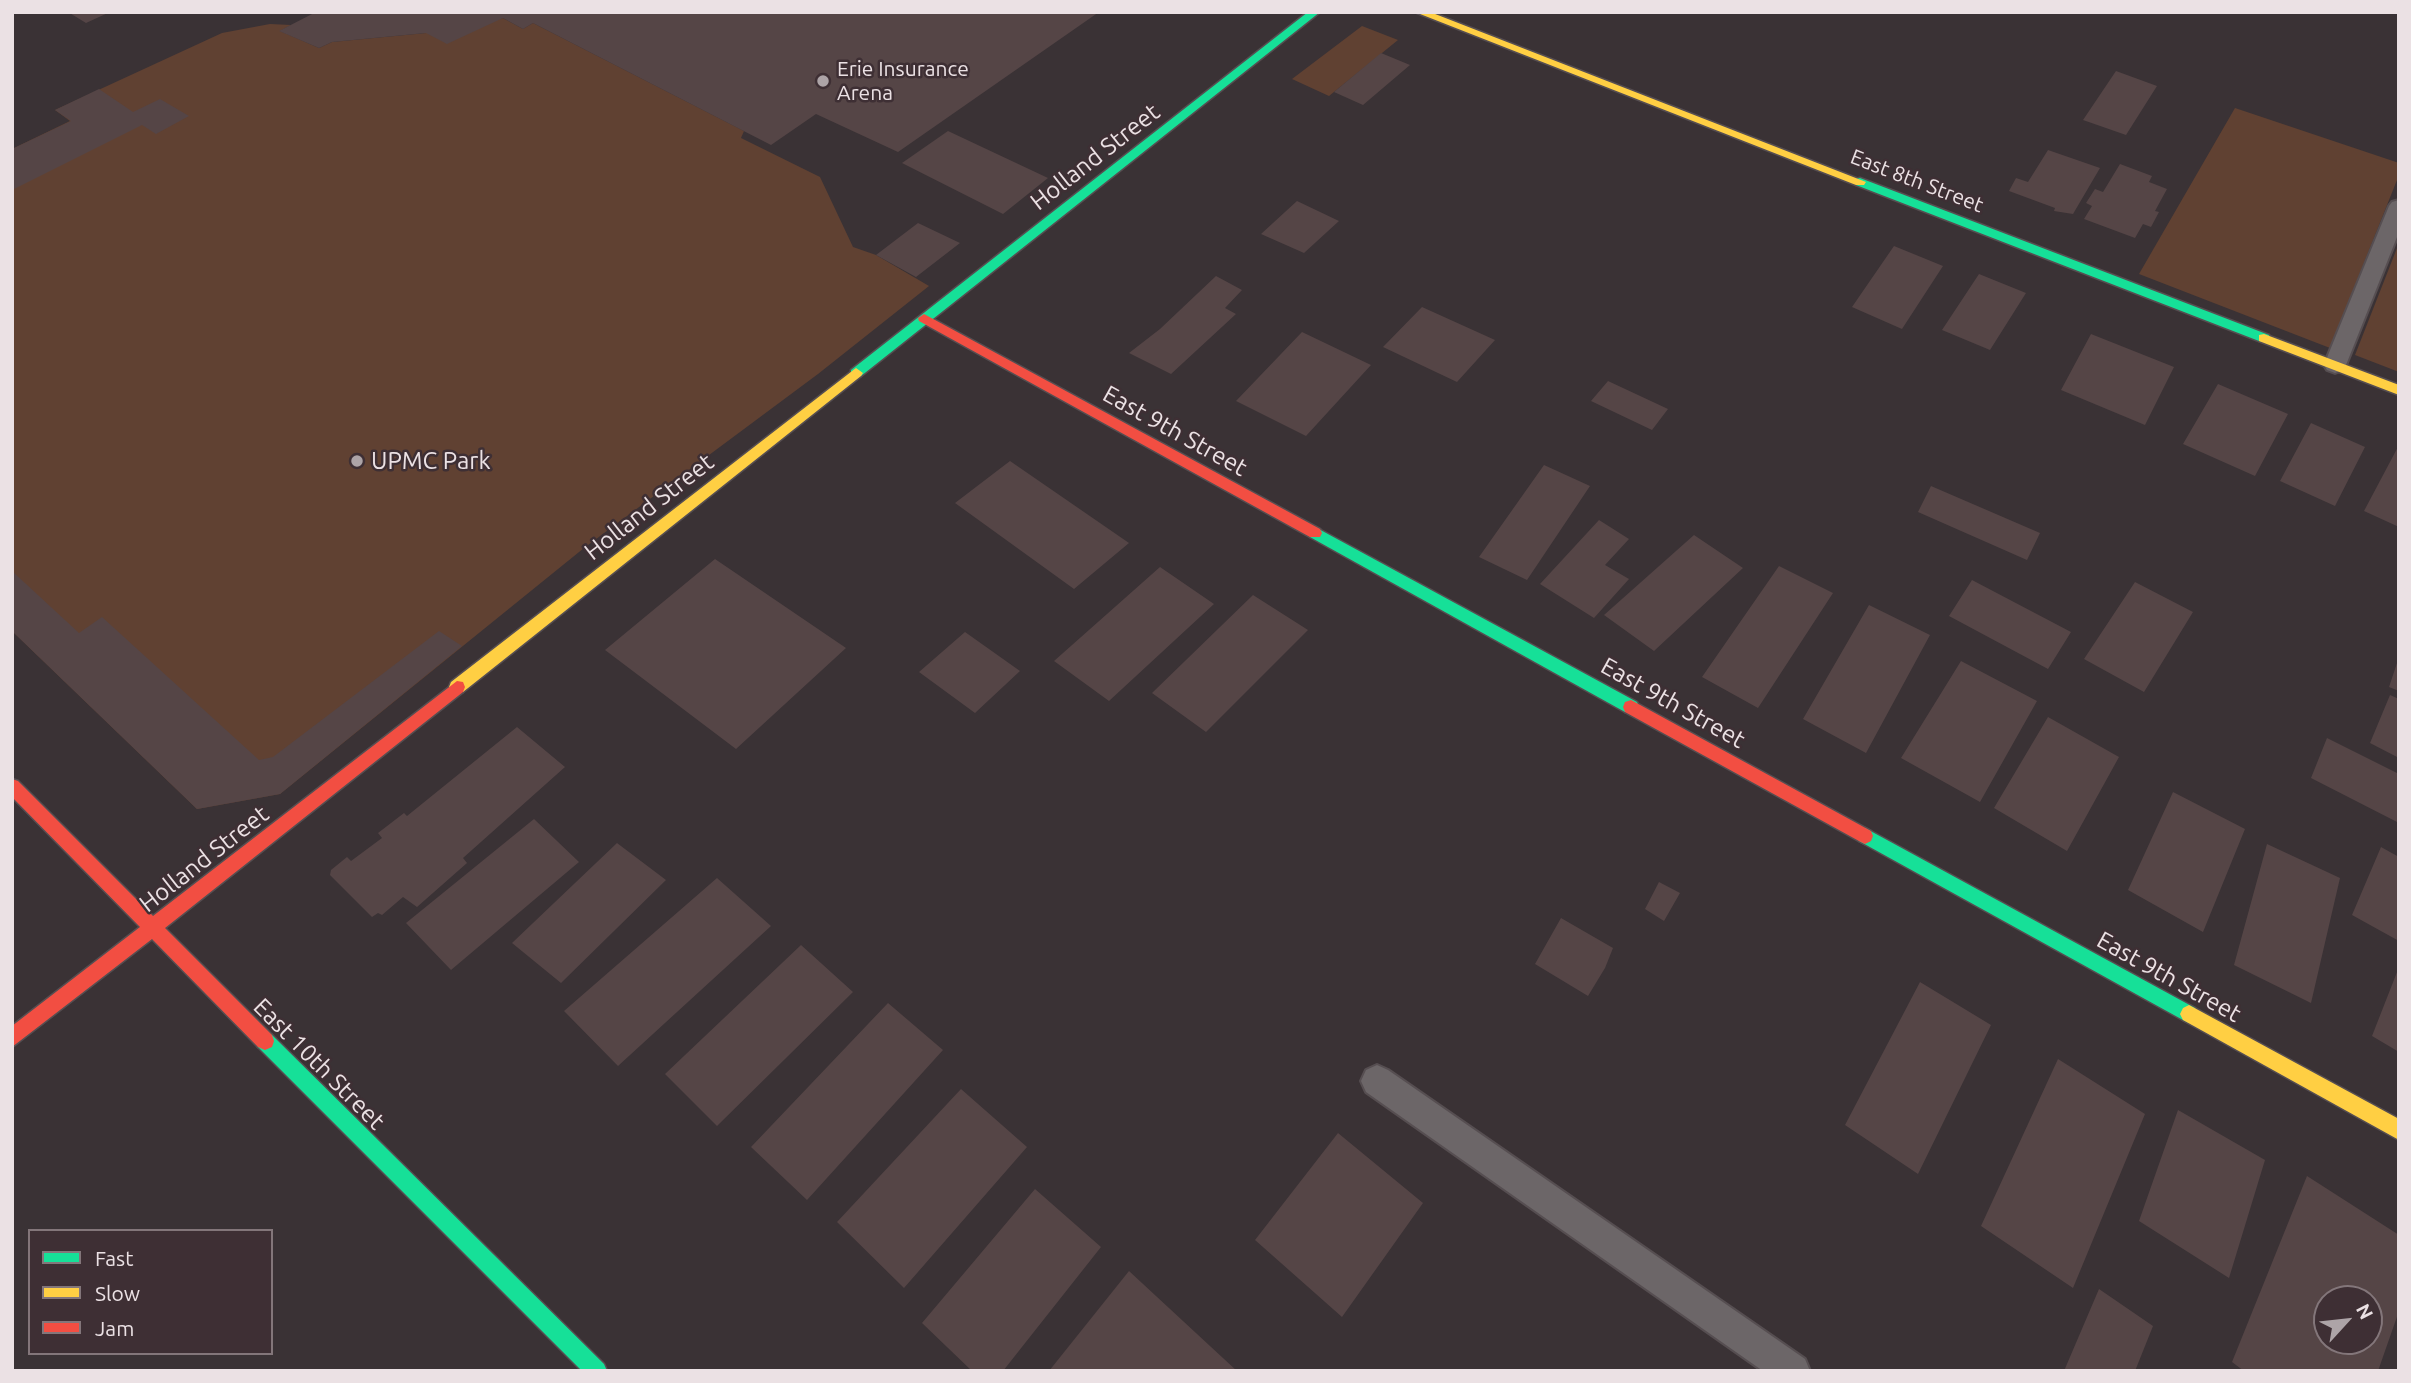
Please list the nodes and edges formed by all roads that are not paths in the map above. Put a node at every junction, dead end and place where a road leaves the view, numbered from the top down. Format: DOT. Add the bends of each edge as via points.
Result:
graph roads {
  1 [pos="1315,12"];
  2 [pos="1420,12"];
  3 [pos="2399,206"];
  4 [pos="924,318"];
  5 [pos="2335,365"];
  6 [pos="2399,390"];
  7 [pos="12,786"];
  8 [pos="152,929"];
  9 [pos="12,1038"];
  10 [pos="1377,1081"];
  11 [pos="2399,1130"];
  12 [pos="597,1371"];
  13 [pos="1793,1371"];
  1 -- 4 [label="street, Holland Street"];
  2 -- 5 [label="street, East 8th Street"];
  3 -- 5 [label="lane"];
  4 -- 8 [label="street, Holland Street"];
  4 -- 11 [label="street, East 9th Street"];
  5 -- 6 [label="street, East 8th Street"];
  7 -- 8 [label="street, East 10th Street"];
  8 -- 9 [label="street, Holland Street"];
  8 -- 12 [label="street, East 10th Street"];
  10 -- 13 [label="lane"];
}
